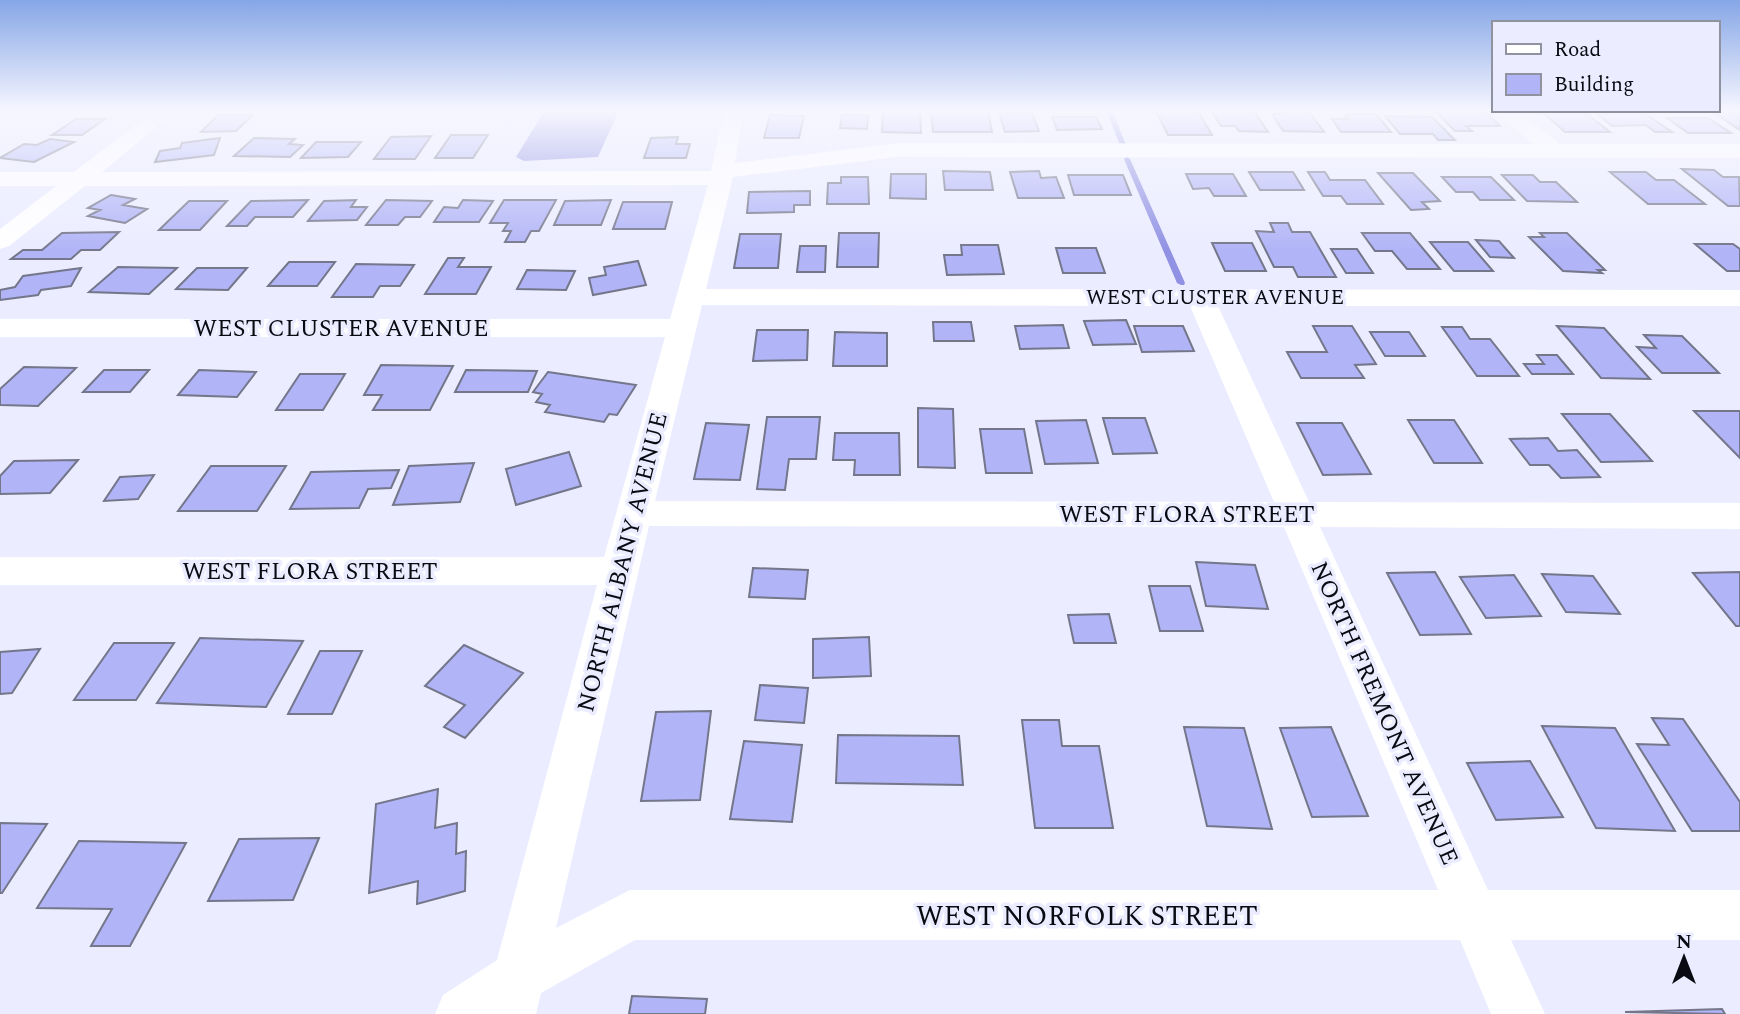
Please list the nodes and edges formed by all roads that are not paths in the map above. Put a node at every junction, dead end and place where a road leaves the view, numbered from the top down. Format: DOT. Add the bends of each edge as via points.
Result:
graph roads {
  1 [pos="107,157"];
  2 [pos="725,157"];
  3 [pos="846,157"];
  4 [pos="722,175"];
  5 [pos="0,178"];
  6 [pos="79,179"];
  7 [pos="0,241"];
  8 [pos="1200,297"];
  9 [pos="1740,298"];
  10 [pos="687,312"];
  11 [pos="0,328"];
  12 [pos="634,513"];
  13 [pos="1296,514"];
  14 [pos="1740,516"];
  15 [pos="0,571"];
  16 [pos="619,571"];
  17 [pos="1740,915"];
  18 [pos="1476,916"];
  19 [pos="514,995"];
  20 [pos="462,1014"];
  21 [pos="1518,1014"];
  1 -- 6 [label="street"];
  2 -- 4 [label="street, NORTH ALBANY AVENUE"];
  3 -- 4 [label="street"];
  4 -- 6 [label="street"];
  4 -- 10 [label="street, NORTH ALBANY AVENUE"];
  5 -- 6 [label="street"];
  6 -- 7 [label="street"];
  8 -- 9 [label="street, WEST CLUSTER AVENUE"];
  8 -- 10 [label="street, WEST CLUSTER AVENUE"];
  8 -- 13 [label="street, NORTH FREMONT AVENUE"];
  10 -- 11 [label="street, WEST CLUSTER AVENUE"];
  10 -- 12 [label="street, NORTH ALBANY AVENUE"];
  12 -- 13 [label="street, WEST FLORA STREET"];
  12 -- 16 [label="street, NORTH ALBANY AVENUE"];
  13 -- 14 [label="street, WEST FLORA STREET"];
  13 -- 18 [label="street, NORTH FREMONT AVENUE"];
  15 -- 16 [label="street, WEST FLORA STREET"];
  16 -- 19 [label="street, NORTH ALBANY AVENUE"];
  17 -- 18 [label="street, WEST NORFOLK STREET"];
  18 -- 19 [label="street, WEST NORFOLK STREET" via="630,915"];
  18 -- 21 [label="street, NORTH FREMONT AVENUE"];
  19 -- 20 [label="street, WEST NORFOLK STREET"];
}
